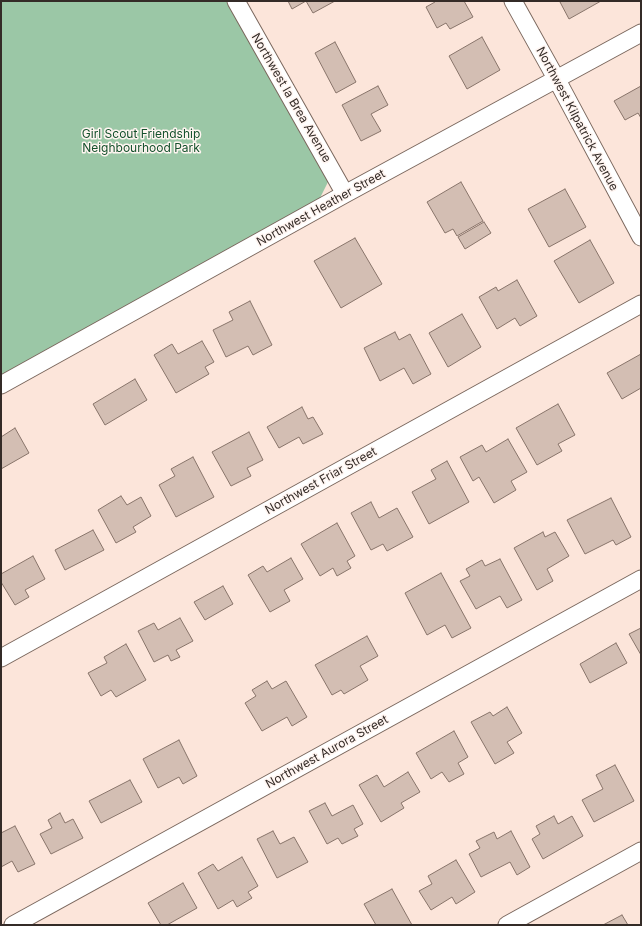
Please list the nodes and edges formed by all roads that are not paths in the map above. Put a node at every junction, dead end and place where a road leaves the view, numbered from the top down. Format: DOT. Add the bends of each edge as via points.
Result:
graph roads {
  1 [pos="236,1"];
  2 [pos="513,1"];
  3 [pos="641,33"];
  4 [pos="557,80"];
  5 [pos="345,194"];
  6 [pos="641,237"];
  7 [pos="641,304"];
  8 [pos="1,385"];
  9 [pos="641,579"];
  10 [pos="1,658"];
  11 [pos="641,852"];
  12 [pos="13,925"];
  13 [pos="508,925"];
  1 -- 5 [label="street, Northwest la Brea Avenue"];
  2 -- 4 [label="street, Northwest Kilpatrick Avenue"];
  3 -- 4 [label="street, Northwest Heather Street"];
  4 -- 5 [label="street, Northwest Heather Street"];
  4 -- 6 [label="street, Northwest Kilpatrick Avenue"];
  5 -- 8 [label="street, Northwest Heather Street"];
  7 -- 10 [label="street, Northwest Friar Street"];
  9 -- 12 [label="street, Northwest Aurora Street"];
  11 -- 13 [label="street"];
}
